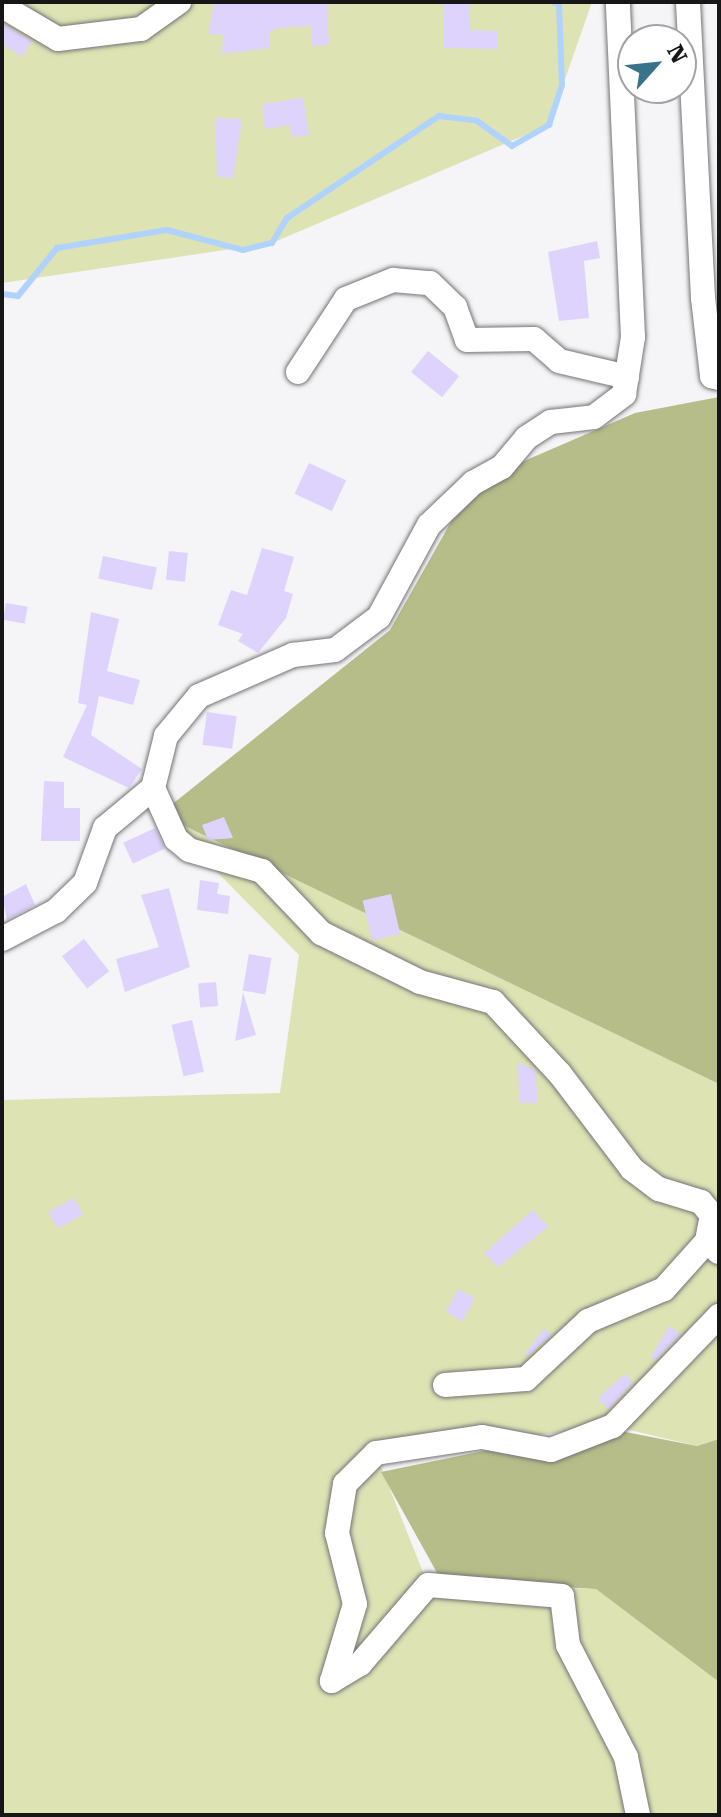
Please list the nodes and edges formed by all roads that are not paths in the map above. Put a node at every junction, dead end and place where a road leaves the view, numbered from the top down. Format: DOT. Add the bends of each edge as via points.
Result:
graph roads {
  1 [pos="179,2"];
  2 [pos="618,2"];
  3 [pos="688,2"];
  4 [pos="2,6"];
  5 [pos="298,372"];
  6 [pos="627,377"];
  7 [pos="719,378"];
  8 [pos="153,788"];
  9 [pos="2,939"];
  10 [pos="713,1246"];
  11 [pos="719,1316"];
  12 [pos="445,1385"];
  13 [pos="638,1815"];
  1 -- 4 [label="street" via="141,29 58,39"];
  2 -- 6 [label="street" via="633,337"];
  3 -- 7 [label="street" via="703,298 712,376"];
  5 -- 6 [label="street" via="346,299 393,280 430,283 455,307 467,340 534,339 559,361"];
  6 -- 8 [label="street" via="613,407 551,422 445,508 379,617 335,650 293,655 199,696 166,736"];
  8 -- 9 [label="street" via="105,828 85,883 56,911"];
  8 -- 10 [label="street" via="160,814 189,850 262,871 321,933 420,982 493,1002 632,1169 659,1189 701,1202 712,1215"];
  10 -- 12 [label="street" via="664,1289 588,1321 526,1379"];
  11 -- 13 [label="street" via="613,1426 551,1450 482,1437 376,1453 345,1484 337,1533 355,1604 332,1681 360,1664 428,1585 562,1596 568,1645 626,1757"];
}
